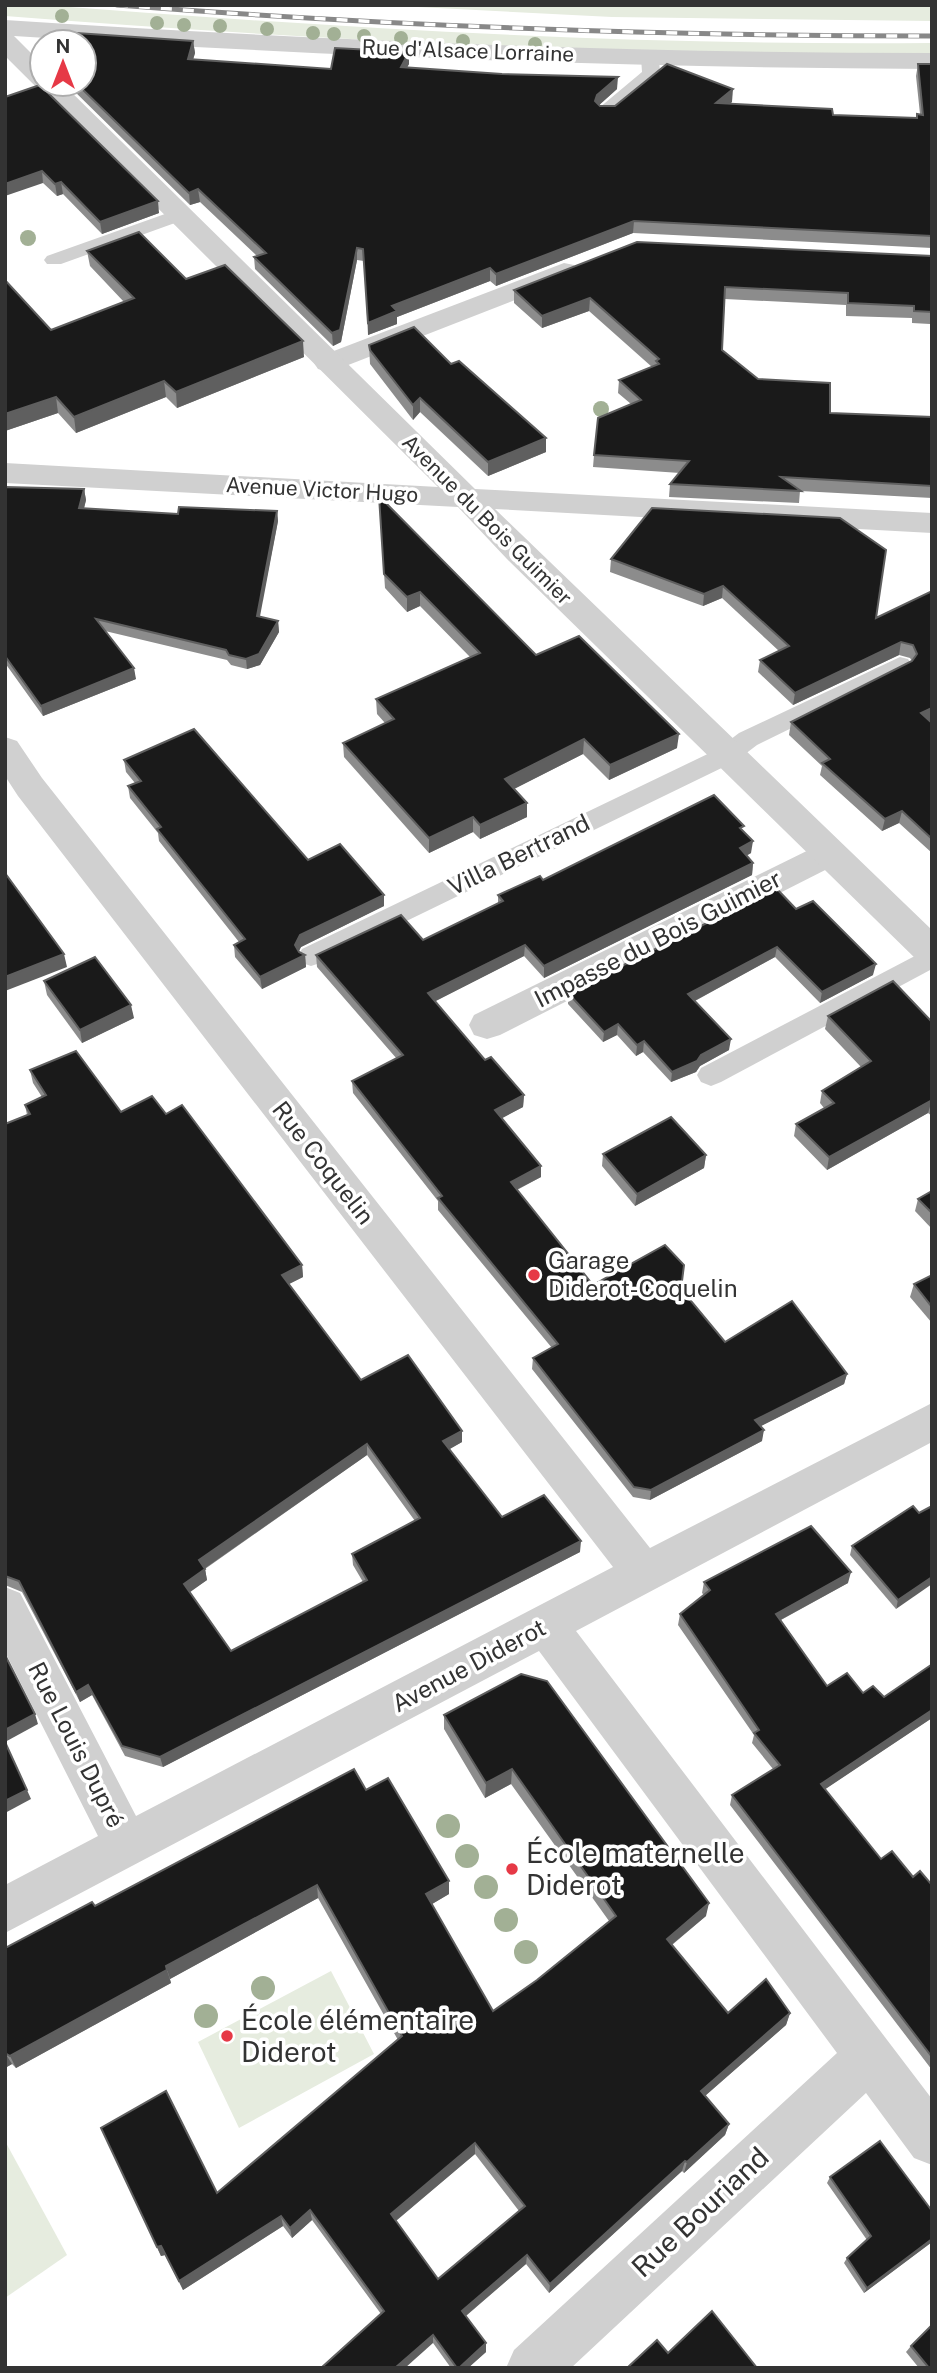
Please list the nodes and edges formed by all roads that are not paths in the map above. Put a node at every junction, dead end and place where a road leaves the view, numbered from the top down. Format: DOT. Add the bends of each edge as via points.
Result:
graph roads {
  1 [pos="5,27"];
  2 [pos="5,41"];
  3 [pos="650,57"];
  4 [pos="932,61"];
  5 [pos="28,64"];
  6 [pos="62,98"];
  7 [pos="606,113"];
  8 [pos="179,215"];
  9 [pos="595,259"];
  10 [pos="54,260"];
  11 [pos="328,363"];
  12 [pos="5,473"];
  13 [pos="468,499"];
  14 [pos="932,523"];
  15 [pos="900,665"];
  16 [pos="5,749"];
  17 [pos="727,755"];
  18 [pos="829,853"];
  19 [pos="932,952"];
  20 [pos="312,956"];
  21 [pos="932,957"];
  22 [pos="487,1025"];
  23 [pos="711,1075"];
  24 [pos="932,1422"];
  25 [pos="644,1574"];
  26 [pos="5,1607"];
  27 [pos="546,1626"];
  28 [pos="127,1846"];
  29 [pos="5,1910"];
  30 [pos="869,2057"];
  31 [pos="932,2140"];
  32 [pos="532,2368"];
  1 -- 3 [label="street, Rue d'Alsace Lorraine" via="170,39"];
  2 -- 5 [label="street"];
  3 -- 4 [label="street, Rue d'Alsace Lorraine"];
  3 -- 7 [label="lane" via="651,74"];
  6 -- 8 [label="street, Avenue du Bois Guimier"];
  8 -- 10 [label="lane"];
  8 -- 11 [label="street, Avenue du Bois Guimier"];
  9 -- 11 [label="street"];
  11 -- 13 [label="street, Avenue du Bois Guimier"];
  12 -- 13 [label="street, Avenue Victor Hugo"];
  13 -- 14 [label="street, Avenue Victor Hugo"];
  13 -- 17 [label="street, Avenue du Bois Guimier"];
  15 -- 17 [label="lane, Villa Bertrand" via="748,738"];
  16 -- 25 [label="street, Rue Coquelin" via="30,787"];
  17 -- 18 [label="street, Avenue du Bois Guimier"];
  17 -- 20 [label="lane, Villa Bertrand"];
  18 -- 19 [label="street, Avenue du Bois Guimier"];
  18 -- 22 [label="street, Impasse du Bois Guimier"];
  21 -- 23 [label="lane"];
  24 -- 25 [label="street, Avenue Diderot"];
  25 -- 27 [label="street, Avenue Diderot"];
  26 -- 28 [label="street, Rue Louis Dupré"];
  27 -- 28 [label="street, Avenue Diderot"];
  27 -- 30 [label="street"];
  28 -- 29 [label="street, Avenue Diderot"];
  30 -- 31 [label="street"];
  30 -- 32 [label="street, Rue Bouriand"];
}
